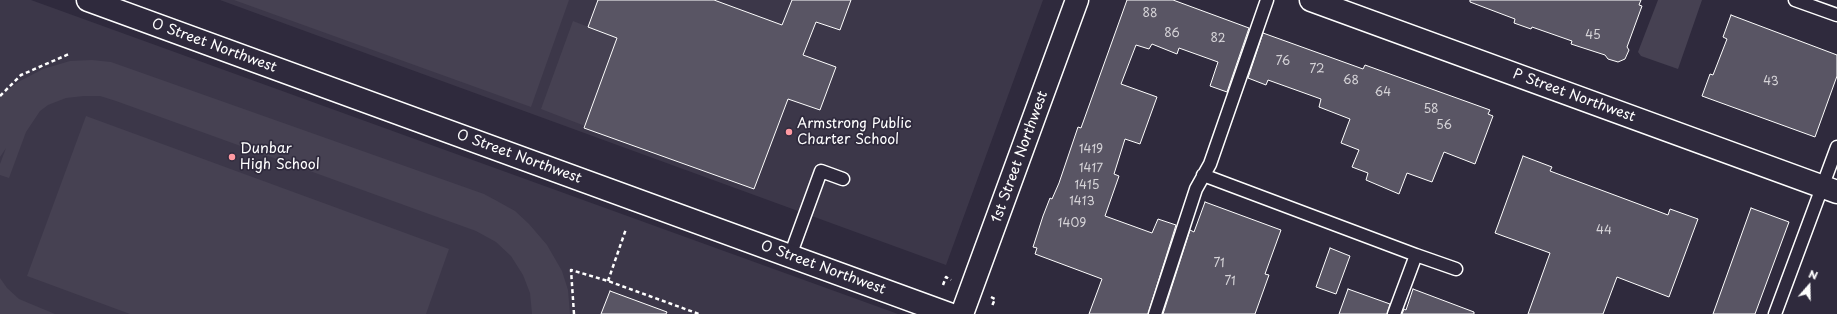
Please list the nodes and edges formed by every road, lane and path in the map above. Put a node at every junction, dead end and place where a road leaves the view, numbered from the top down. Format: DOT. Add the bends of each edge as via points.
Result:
graph roads {
  1 [pos="88,0"];
  2 [pos="1077,0"];
  3 [pos="1267,0"];
  4 [pos="1311,0"];
  5 [pos="1795,0"];
  6 [pos="1837,15"];
  7 [pos="69,54"];
  8 [pos="0,96"];
  9 [pos="1837,148"];
  10 [pos="1203,176"];
  11 [pos="843,179"];
  12 [pos="1830,189"];
  13 [pos="626,229"];
  14 [pos="1416,255"];
  15 [pos="790,256"];
  16 [pos="1456,269"];
  17 [pos="608,281"];
  18 [pos="954,281"];
  19 [pos="943,285"];
  20 [pos="574,314"];
  21 [pos="699,314"];
  22 [pos="949,314"];
  23 [pos="962,314"];
  24 [pos="1155,314"];
  25 [pos="1394,314"];
  26 [pos="1775,314"];
  1 -- 15 [label="street, O Street Northwest"];
  2 -- 23 [label="street, 1st Street Northwest"];
  3 -- 10 [label="lane" via="1210,164"];
  4 -- 12 [label="street, P Street Northwest"];
  5 -- 6 [label="lane"];
  7 -- 8 [label="path" via="20,75"];
  9 -- 12 [label="lane"];
  10 -- 14 [label="lane"];
  10 -- 24 [label="lane" via="1196,189"];
  11 -- 15 [label="lane" via="821,171"];
  12 -- 26 [label="lane"];
  13 -- 17 [label="path"];
  14 -- 16 [label="lane"];
  14 -- 25 [label="lane"];
  15 -- 22 [label="street, O Street Northwest"];
  17 -- 20 [label="path" via="571,270"];
  17 -- 21 [label="path"];
  18 -- 19 [label="path" via="946,278"];
}
